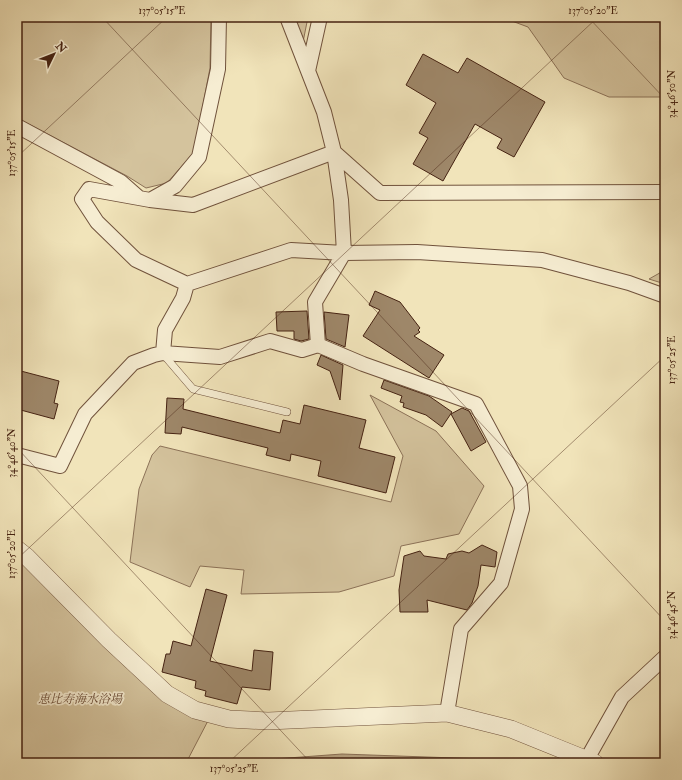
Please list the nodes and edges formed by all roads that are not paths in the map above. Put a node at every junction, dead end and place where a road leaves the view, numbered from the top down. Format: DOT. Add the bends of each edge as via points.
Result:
graph roads {
  1 [pos="219,17"];
  2 [pos="287,17"];
  3 [pos="320,17"];
  4 [pos="308,71"];
  5 [pos="17,126"];
  6 [pos="334,152"];
  7 [pos="665,192"];
  8 [pos="145,199"];
  9 [pos="344,253"];
  10 [pos="187,284"];
  11 [pos="665,296"];
  12 [pos="318,345"];
  13 [pos="163,353"];
  14 [pos="286,412"];
  15 [pos="17,455"];
  16 [pos="17,549"];
  17 [pos="665,657"];
  18 [pos="447,713"];
  19 [pos="591,761"];
  1 -- 8 [label="street" via="218,69 199,157 175,186"];
  2 -- 4 [label="street"];
  3 -- 4 [label="street"];
  4 -- 6 [label="street" via="324,112"];
  5 -- 8 [label="street" via="121,182"];
  6 -- 7 [label="street" via="380,193"];
  6 -- 8 [label="street" via="193,205"];
  6 -- 9 [label="street" via="341,200"];
  8 -- 10 [label="street" via="89,189 82,199 97,222 136,260"];
  9 -- 10 [label="street" via="291,250"];
  9 -- 11 [label="street" via="417,252 542,260 628,283"];
  9 -- 12 [label="street" via="315,302"];
  10 -- 13 [label="street" via="165,330"];
  12 -- 13 [label="street" via="302,350 270,341 220,357"];
  12 -- 18 [label="street" via="363,364 476,404 520,486 522,509 501,583 462,629"];
  13 -- 14 [label="lane" via="193,389"];
  13 -- 15 [label="street" via="133,363 85,414 60,466"];
  16 -- 18 [label="street" via="167,694 195,710 229,720 268,722"];
  17 -- 19 [label="street" via="622,697"];
  18 -- 19 [label="street" via="511,729"];
}
